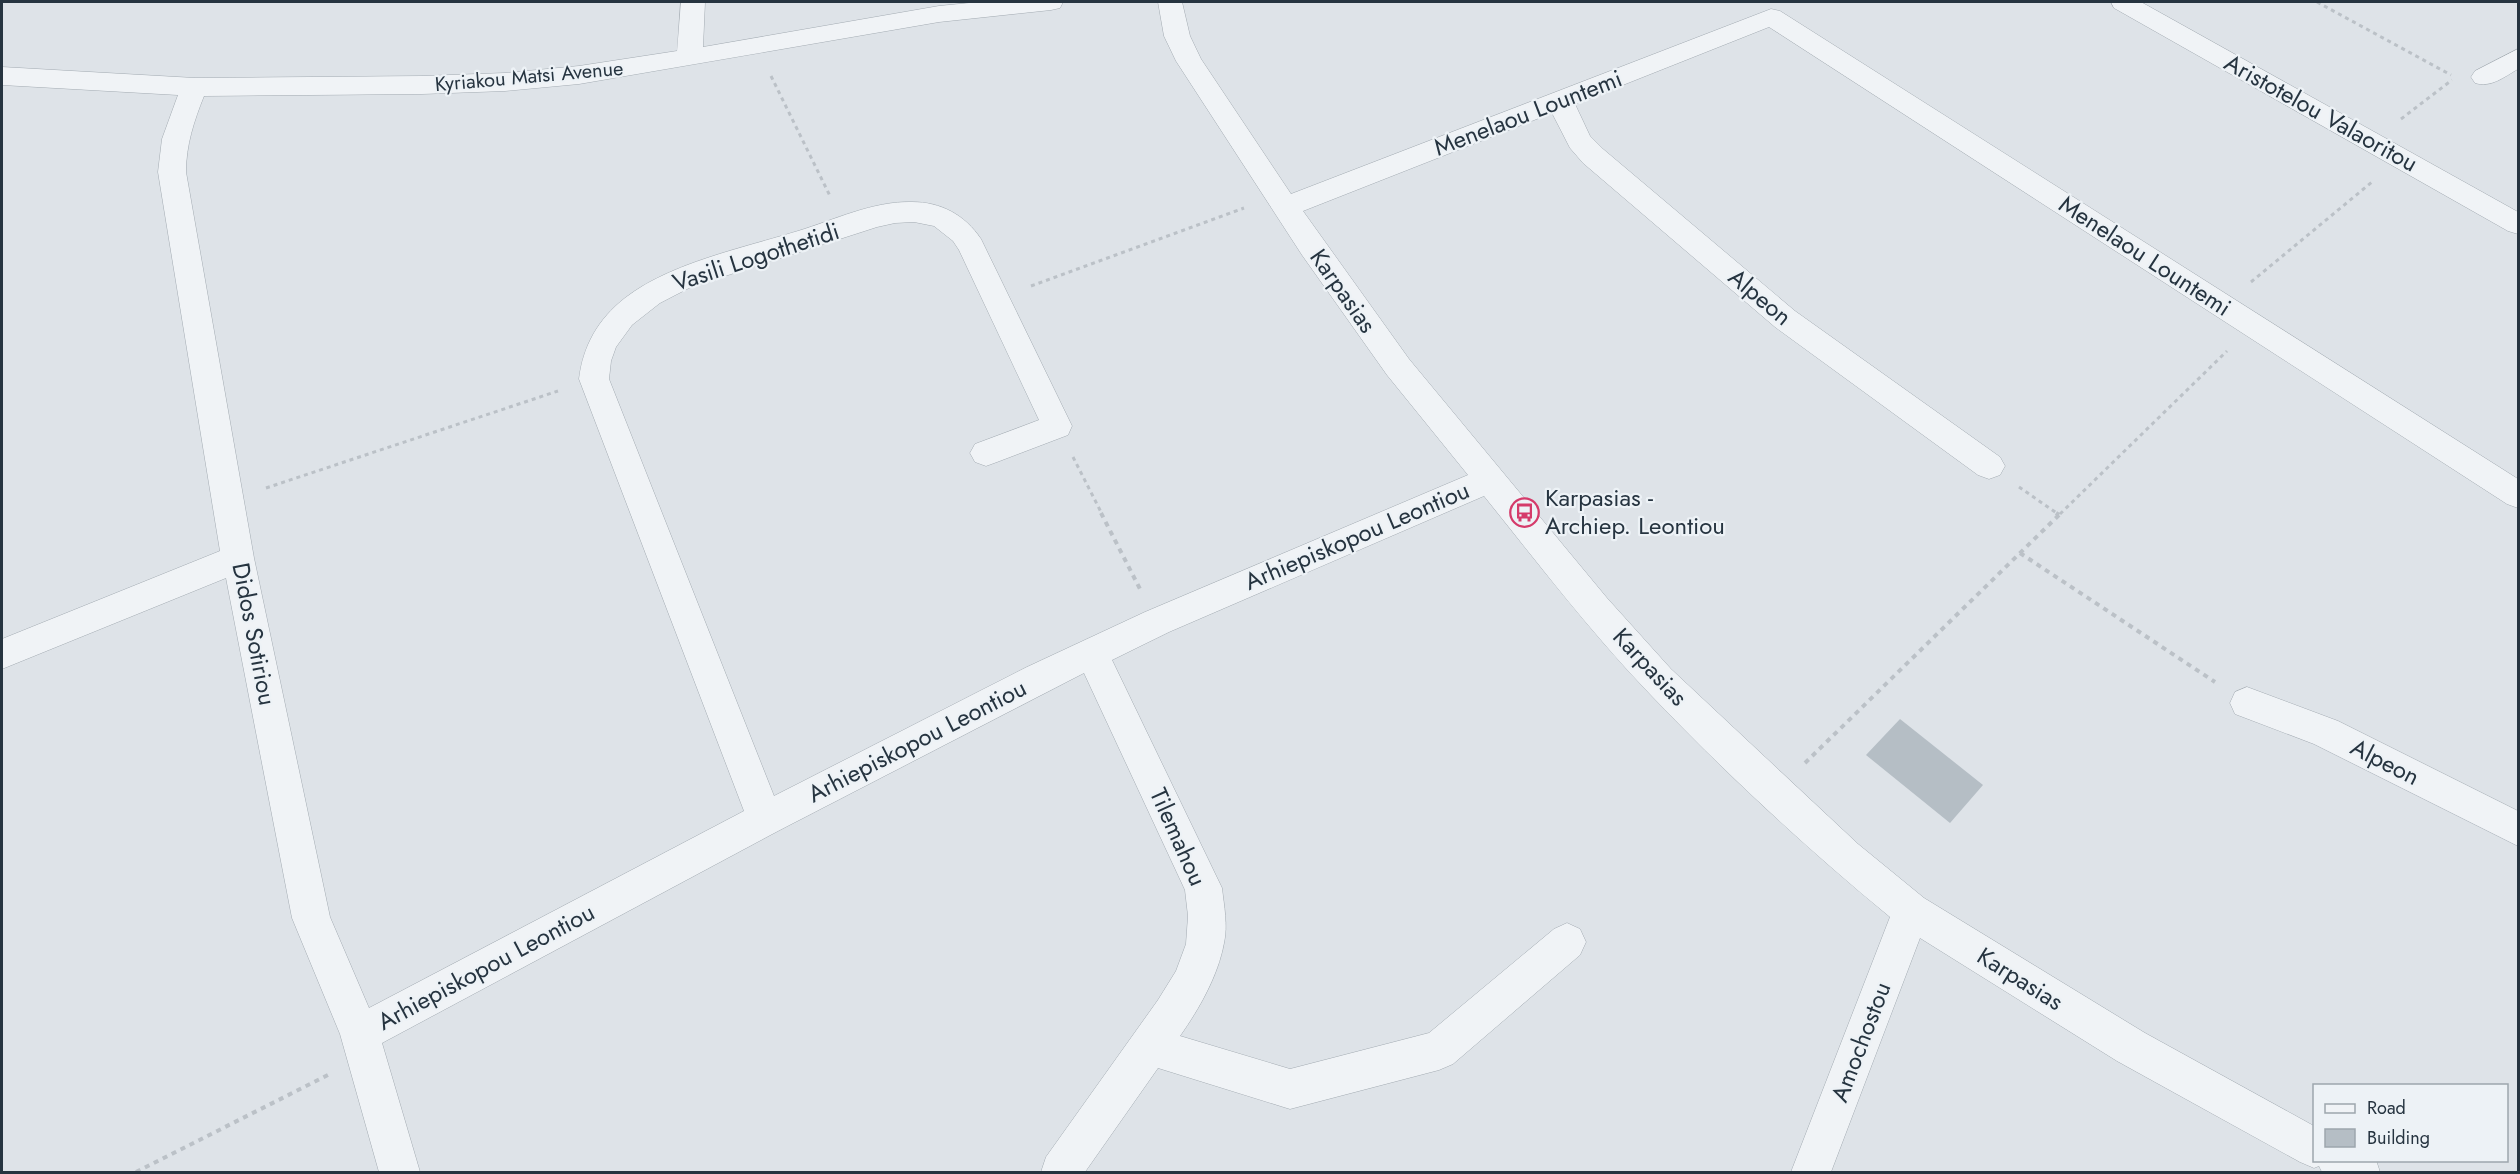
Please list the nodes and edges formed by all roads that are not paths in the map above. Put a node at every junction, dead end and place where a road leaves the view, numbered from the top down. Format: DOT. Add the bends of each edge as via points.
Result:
graph roads {
  1 [pos="693,2"];
  2 [pos="1051,2"];
  3 [pos="1170,2"];
  4 [pos="1796,2"];
  5 [pos="2123,2"];
  6 [pos="1771,17"];
  7 [pos="689,57"];
  8 [pos="2518,58"];
  9 [pos="2,76"];
  10 [pos="2484,77"];
  11 [pos="195,87"];
  12 [pos="1560,101"];
  13 [pos="1282,201"];
  14 [pos="2518,224"];
  15 [pos="986,453"];
  16 [pos="1989,466"];
  17 [pos="1488,480"];
  18 [pos="2518,495"];
  19 [pos="238,558"];
  20 [pos="1092,653"];
  21 [pos="2,654"];
  22 [pos="2247,703"];
  23 [pos="765,819"];
  24 [pos="2518,829"];
  25 [pos="1911,910"];
  26 [pos="1567,942"];
  27 [pos="363,1045"];
  28 [pos="1150,1046"];
  29 [pos="2313,1147"];
  30 [pos="2339,1162"];
  31 [pos="399,1173"];
  32 [pos="1061,1173"];
  33 [pos="1810,1173"];
  34 [pos="2360,1173"];
  1 -- 7 [label="street"];
  2 -- 7 [label="street, Kyriakou Matsi Avenue" via="939,14"];
  3 -- 13 [label="street, Karpasias" via="1177,36 1190,61"];
  4 -- 6 [label="street, Menelaou Lountemi"];
  5 -- 14 [label="street, Aristotelou Valaoritou"];
  6 -- 12 [label="street, Menelaou Lountemi"];
  6 -- 18 [label="street, Menelaou Lountemi"];
  7 -- 11 [label="street, Kyriakou Matsi Avenue" via="579,75 505,82"];
  8 -- 10 [label="street"];
  9 -- 11 [label="street, Kyriakou Matsi Avenue"];
  11 -- 19 [label="street, Didos Sotiriou" via="175,137 172,172"];
  12 -- 13 [label="street, Menelaou Lountemi"];
  12 -- 16 [label="street, Alpeon" via="1579,141 1611,171 1785,319"];
  13 -- 17 [label="street, Karpasias" via="1353,309"];
  15 -- 23 [label="street, Vasili Logothetidi" via="1057,426 963,234 942,217 895,213 681,279 628,311 607,335 594,362 594,379"];
  17 -- 20 [label="street, Arhiepiskopou Leontiou"];
  17 -- 25 [label="street, Karpasias" via="1659,680 1845,857"];
  19 -- 21 [label="street"];
  19 -- 27 [label="street, Didos Sotiriou" via="311,918"];
  20 -- 23 [label="street, Arhiepiskopou Leontiou"];
  20 -- 28 [label="street, Tilemahou" via="1203,888 1205,944 1191,982"];
  22 -- 24 [label="street, Alpeon" via="2326,732"];
  23 -- 27 [label="street, Arhiepiskopou Leontiou"];
  25 -- 29 [label="street, Karpasias" via="2132,1047"];
  25 -- 33 [label="street, Amochostou"];
  26 -- 28 [label="street" via="1439,1050 1290,1089"];
  27 -- 31 [label="street, Didos Sotiriou"];
  28 -- 32 [label="street, Tilemahou"];
  30 -- 34 [label="street"];
}
